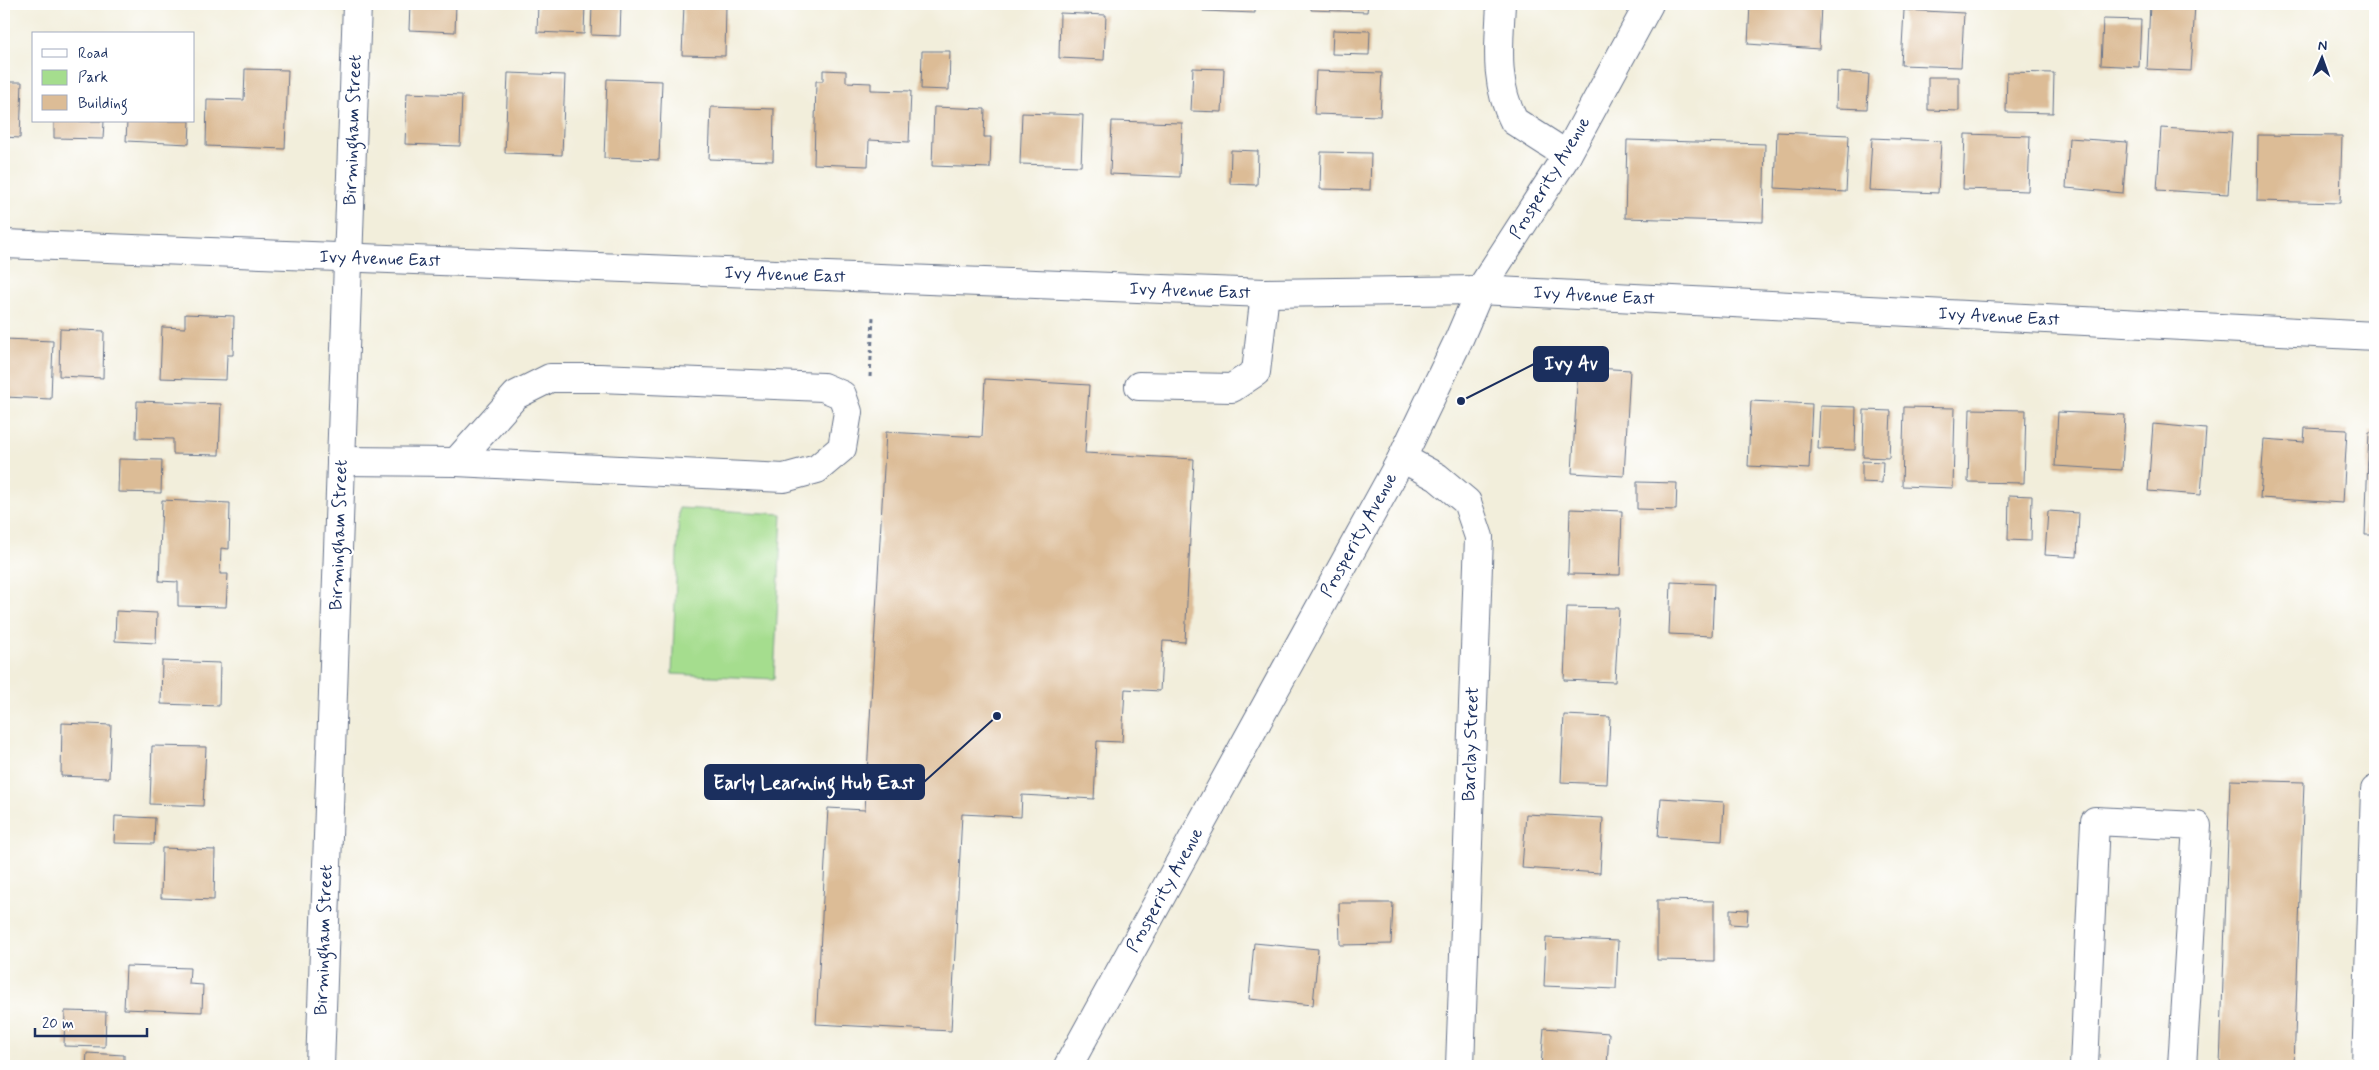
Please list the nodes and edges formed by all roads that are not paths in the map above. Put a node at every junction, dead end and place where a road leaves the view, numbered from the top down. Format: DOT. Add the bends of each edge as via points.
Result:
graph roads {
  1 [pos="357,4"];
  2 [pos="1501,4"];
  3 [pos="1649,4"];
  4 [pos="1567,155"];
  5 [pos="4,244"];
  6 [pos="348,258"];
  7 [pos="1480,290"];
  8 [pos="1265,294"];
  9 [pos="2375,336"];
  10 [pos="1140,386"];
  11 [pos="1402,458"];
  12 [pos="341,461"];
  13 [pos="456,462"];
  14 [pos="2375,790"];
  15 [pos="320,1066"];
  16 [pos="1068,1066"];
  17 [pos="1460,1066"];
  18 [pos="2084,1066"];
  19 [pos="2182,1066"];
  20 [pos="2366,1066"];
  1 -- 6 [label="street, Birmingham Street"];
  2 -- 4 [label="street" via="1498,72 1514,121"];
  3 -- 4 [label="street, Prosperity Avenue"];
  4 -- 7 [label="street, Prosperity Avenue"];
  5 -- 6 [label="street, Ivy Avenue East"];
  6 -- 8 [label="street, Ivy Avenue East"];
  6 -- 12 [label="street, Birmingham Street"];
  7 -- 8 [label="street, Ivy Avenue East"];
  7 -- 9 [label="street, Ivy Avenue East"];
  7 -- 11 [label="street, Prosperity Avenue"];
  8 -- 10 [label="street" via="1256,372 1232,388"];
  11 -- 16 [label="street, Prosperity Avenue"];
  11 -- 17 [label="street, Barclay Street" via="1437,477 1467,502 1479,537"];
  12 -- 13 [label="street"];
  12 -- 15 [label="street, Birmingham Street"];
  13 -- 13 [label="street" via="784,478 817,469 842,448 848,412 842,396 823,387 550,378 516,395"];
  14 -- 20 [label="street"];
  18 -- 19 [label="street" via="2095,821 2197,826"];
}
